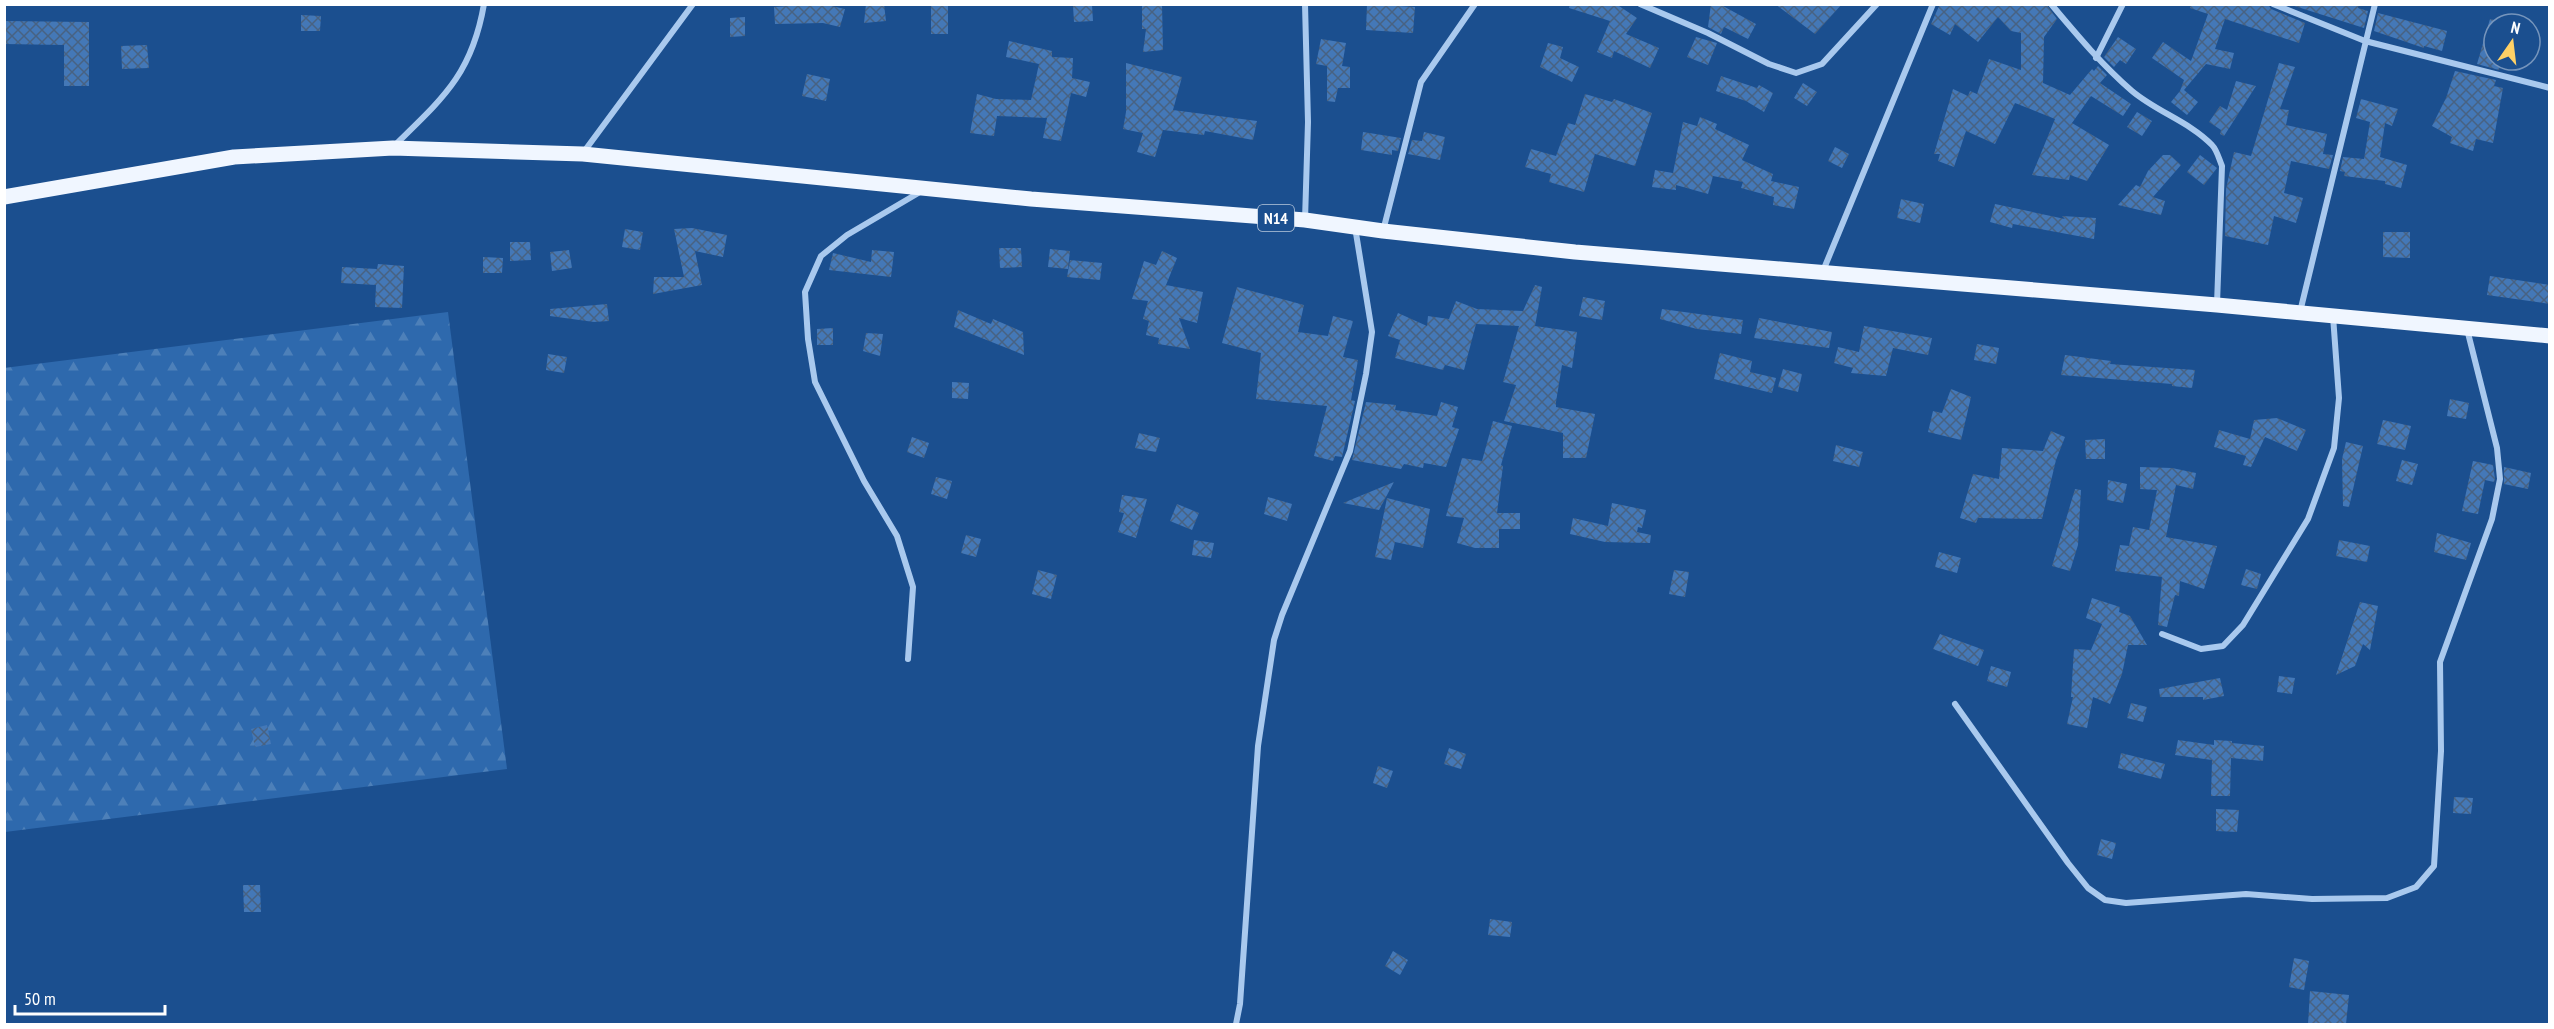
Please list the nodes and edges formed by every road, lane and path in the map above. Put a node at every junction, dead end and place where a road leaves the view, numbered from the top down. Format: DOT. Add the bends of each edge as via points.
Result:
graph roads {
  1 [pos="484,4"];
  2 [pos="693,4"];
  3 [pos="1305,4"];
  4 [pos="1475,4"];
  5 [pos="1640,4"];
  6 [pos="1877,4"];
  7 [pos="1933,4"];
  8 [pos="2051,4"];
  9 [pos="2122,4"];
  10 [pos="2273,4"];
  11 [pos="2375,4"];
  12 [pos="2366,41"];
  13 [pos="2096,58"];
  14 [pos="2550,88"];
  15 [pos="393,148"];
  16 [pos="583,154"];
  17 [pos="926,189"];
  18 [pos="4,197"];
  19 [pos="1305,220"];
  20 [pos="1355,227"];
  21 [pos="1383,231"];
  22 [pos="1823,271"];
  23 [pos="2217,305"];
  24 [pos="2300,312"];
  25 [pos="2333,315"];
  26 [pos="2467,328"];
  27 [pos="2550,336"];
  28 [pos="2162,634"];
  29 [pos="908,659"];
  30 [pos="1956,704"];
  31 [pos="1236,1024"];
  1 -- 15 [label="street" via="464,69"];
  2 -- 16 [label="street"];
  3 -- 19 [label="street"];
  4 -- 21 [label="street" via="1421,82"];
  5 -- 6 [label="street" via="1769,64 1796,72 1822,64"];
  7 -- 22 [label="street"];
  8 -- 13 [label="street"];
  9 -- 13 [label="street"];
  10 -- 12 [label="street"];
  11 -- 12 [label="street"];
  12 -- 14 [label="street"];
  12 -- 24 [label="street"];
  13 -- 23 [label="street" via="2148,105 2213,146 2222,166"];
  15 -- 16 [label="main road, N14"];
  15 -- 18 [label="main road, N14" via="234,157"];
  16 -- 17 [label="main road, N14"];
  17 -- 19 [label="main road, N14"];
  17 -- 29 [label="street" via="847,235 821,256 805,292 815,382 864,481 897,536 913,587"];
  19 -- 20 [label="main road, N14"];
  20 -- 21 [label="main road, N14"];
  20 -- 31 [label="street" via="1372,332 1366,375 1350,452 1274,640 1258,746"];
  21 -- 22 [label="main road, N14" via="1575,252"];
  22 -- 23 [label="main road, N14"];
  23 -- 24 [label="main road, N14"];
  24 -- 25 [label="main road, N14"];
  25 -- 26 [label="main road, N14"];
  25 -- 28 [label="street" via="2339,398 2334,448 2307,519 2243,625 2223,646 2201,649"];
  26 -- 27 [label="main road, N14"];
  26 -- 30 [label="street" via="2497,448 2500,479 2492,519 2440,662 2442,751 2434,866 2416,887 2387,898 2312,899 2246,894 2126,903 2105,900 2088,888 2068,863"];
}
